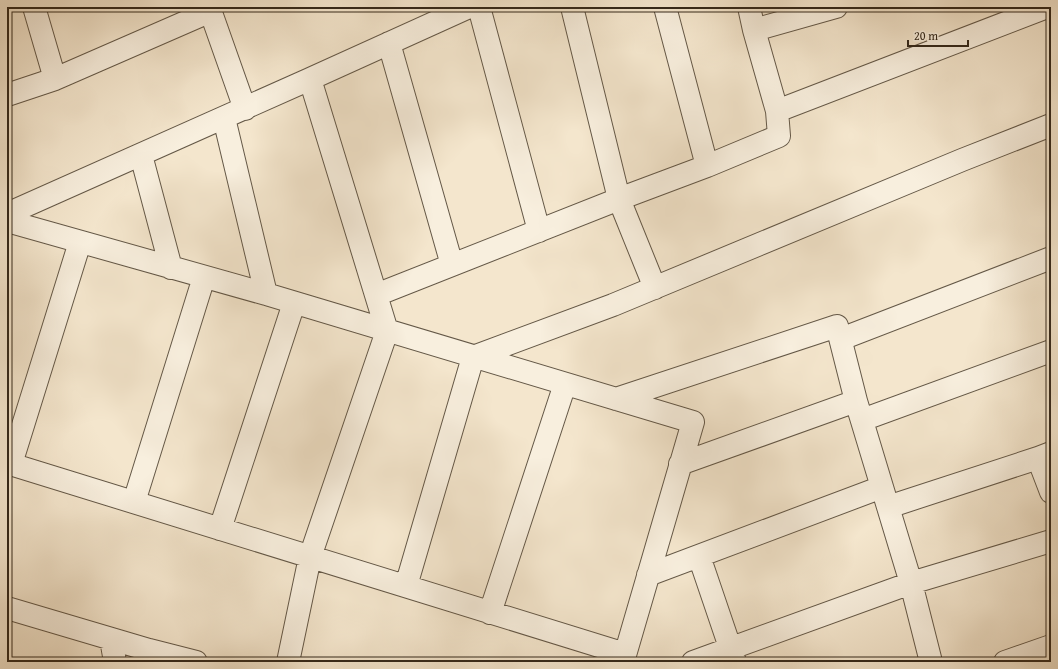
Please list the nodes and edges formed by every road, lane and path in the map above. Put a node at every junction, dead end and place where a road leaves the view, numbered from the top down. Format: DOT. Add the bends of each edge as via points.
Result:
graph roads {
  1 [pos="34,7"];
  2 [pos="469,7"];
  3 [pos="479,7"];
  4 [pos="572,7"];
  5 [pos="665,7"];
  6 [pos="749,7"];
  7 [pos="1048,7"];
  8 [pos="210,9"];
  9 [pos="824,9"];
  10 [pos="1003,15"];
  11 [pos="754,30"];
  12 [pos="390,43"];
  13 [pos="55,79"];
  14 [pos="310,79"];
  15 [pos="7,95"];
  16 [pos="245,109"];
  17 [pos="777,111"];
  18 [pos="224,118"];
  19 [pos="1051,125"];
  20 [pos="141,155"];
  21 [pos="707,166"];
  22 [pos="620,199"];
  23 [pos="7,214"];
  24 [pos="7,221"];
  25 [pos="539,231"];
  26 [pos="80,242"];
  27 [pos="1051,258"];
  28 [pos="452,265"];
  29 [pos="171,268"];
  30 [pos="204,277"];
  31 [pos="655,288"];
  32 [pos="266,294"];
  33 [pos="376,295"];
  34 [pos="294,304"];
  35 [pos="387,331"];
  36 [pos="840,338"];
  37 [pos="1051,351"];
  38 [pos="473,356"];
  39 [pos="565,384"];
  40 [pos="616,399"];
  41 [pos="859,411"];
  42 [pos="1044,456"];
  43 [pos="9,464"];
  44 [pos="680,464"];
  45 [pos="882,487"];
  46 [pos="1051,492"];
  47 [pos="134,502"];
  48 [pos="888,508"];
  49 [pos="220,529"];
  50 [pos="1051,541"];
  51 [pos="699,556"];
  52 [pos="310,557"];
  53 [pos="648,575"];
  54 [pos="911,583"];
  55 [pos="406,586"];
  56 [pos="7,608"];
  57 [pos="490,613"];
  58 [pos="112,639"];
  59 [pos="1051,646"];
  60 [pos="732,655"];
  61 [pos="624,658"];
  62 [pos="115,662"];
  63 [pos="196,662"];
  64 [pos="288,662"];
  65 [pos="693,662"];
  66 [pos="931,662"];
  67 [pos="1005,662"];
  1 -- 13 [label="street"];
  2 -- 12 [label="street"];
  3 -- 25 [label="street"];
  4 -- 22 [label="street"];
  5 -- 21 [label="street"];
  6 -- 11 [label="street"];
  7 -- 10 [label="street"];
  8 -- 13 [label="street"];
  8 -- 16 [label="street"];
  9 -- 11 [label="street"];
  10 -- 17 [label="street"];
  11 -- 17 [label="street"];
  12 -- 14 [label="street"];
  12 -- 28 [label="street"];
  13 -- 15 [label="street"];
  14 -- 16 [label="street"];
  14 -- 33 [label="street"];
  16 -- 18 [label="street"];
  17 -- 21 [label="street" via="779,136"];
  18 -- 20 [label="street"];
  18 -- 32 [label="street"];
  19 -- 31 [label="street"];
  20 -- 23 [label="street"];
  20 -- 29 [label="street"];
  21 -- 22 [label="street"];
  22 -- 25 [label="street"];
  22 -- 31 [label="street"];
  24 -- 26 [label="street"];
  25 -- 28 [label="street"];
  26 -- 29 [label="street"];
  26 -- 43 [label="street"];
  27 -- 36 [label="street"];
  28 -- 33 [label="street"];
  29 -- 30 [label="street"];
  30 -- 32 [label="street"];
  30 -- 47 [label="street"];
  31 -- 38 [label="street"];
  32 -- 34 [label="street"];
  33 -- 35 [label="street"];
  34 -- 35 [label="street"];
  34 -- 49 [label="street"];
  35 -- 38 [label="street"];
  35 -- 52 [label="street"];
  36 -- 40 [label="street" via="837,326"];
  36 -- 41 [label="street"];
  37 -- 41 [label="street"];
  38 -- 39 [label="street"];
  38 -- 55 [label="street"];
  39 -- 40 [label="street"];
  39 -- 57 [label="street"];
  40 -- 44 [label="street" via="692,422"];
  41 -- 44 [label="street"];
  41 -- 45 [label="street"];
  42 -- 46 [label="street"];
  42 -- 48 [label="street"];
  43 -- 47 [label="street"];
  44 -- 53 [label="street"];
  45 -- 48 [label="street"];
  45 -- 51 [label="street"];
  47 -- 49 [label="street"];
  48 -- 54 [label="street"];
  49 -- 52 [label="street"];
  50 -- 54 [label="street"];
  51 -- 53 [label="street"];
  51 -- 60 [label="street"];
  52 -- 55 [label="street"];
  52 -- 64 [label="street"];
  53 -- 61 [label="street"];
  54 -- 60 [label="street"];
  54 -- 66 [label="street"];
  55 -- 57 [label="street"];
  56 -- 58 [label="street"];
  57 -- 61 [label="street"];
  58 -- 62 [label="street"];
  58 -- 63 [label="street"];
  59 -- 67 [label="street"];
  60 -- 65 [label="street"];
}
